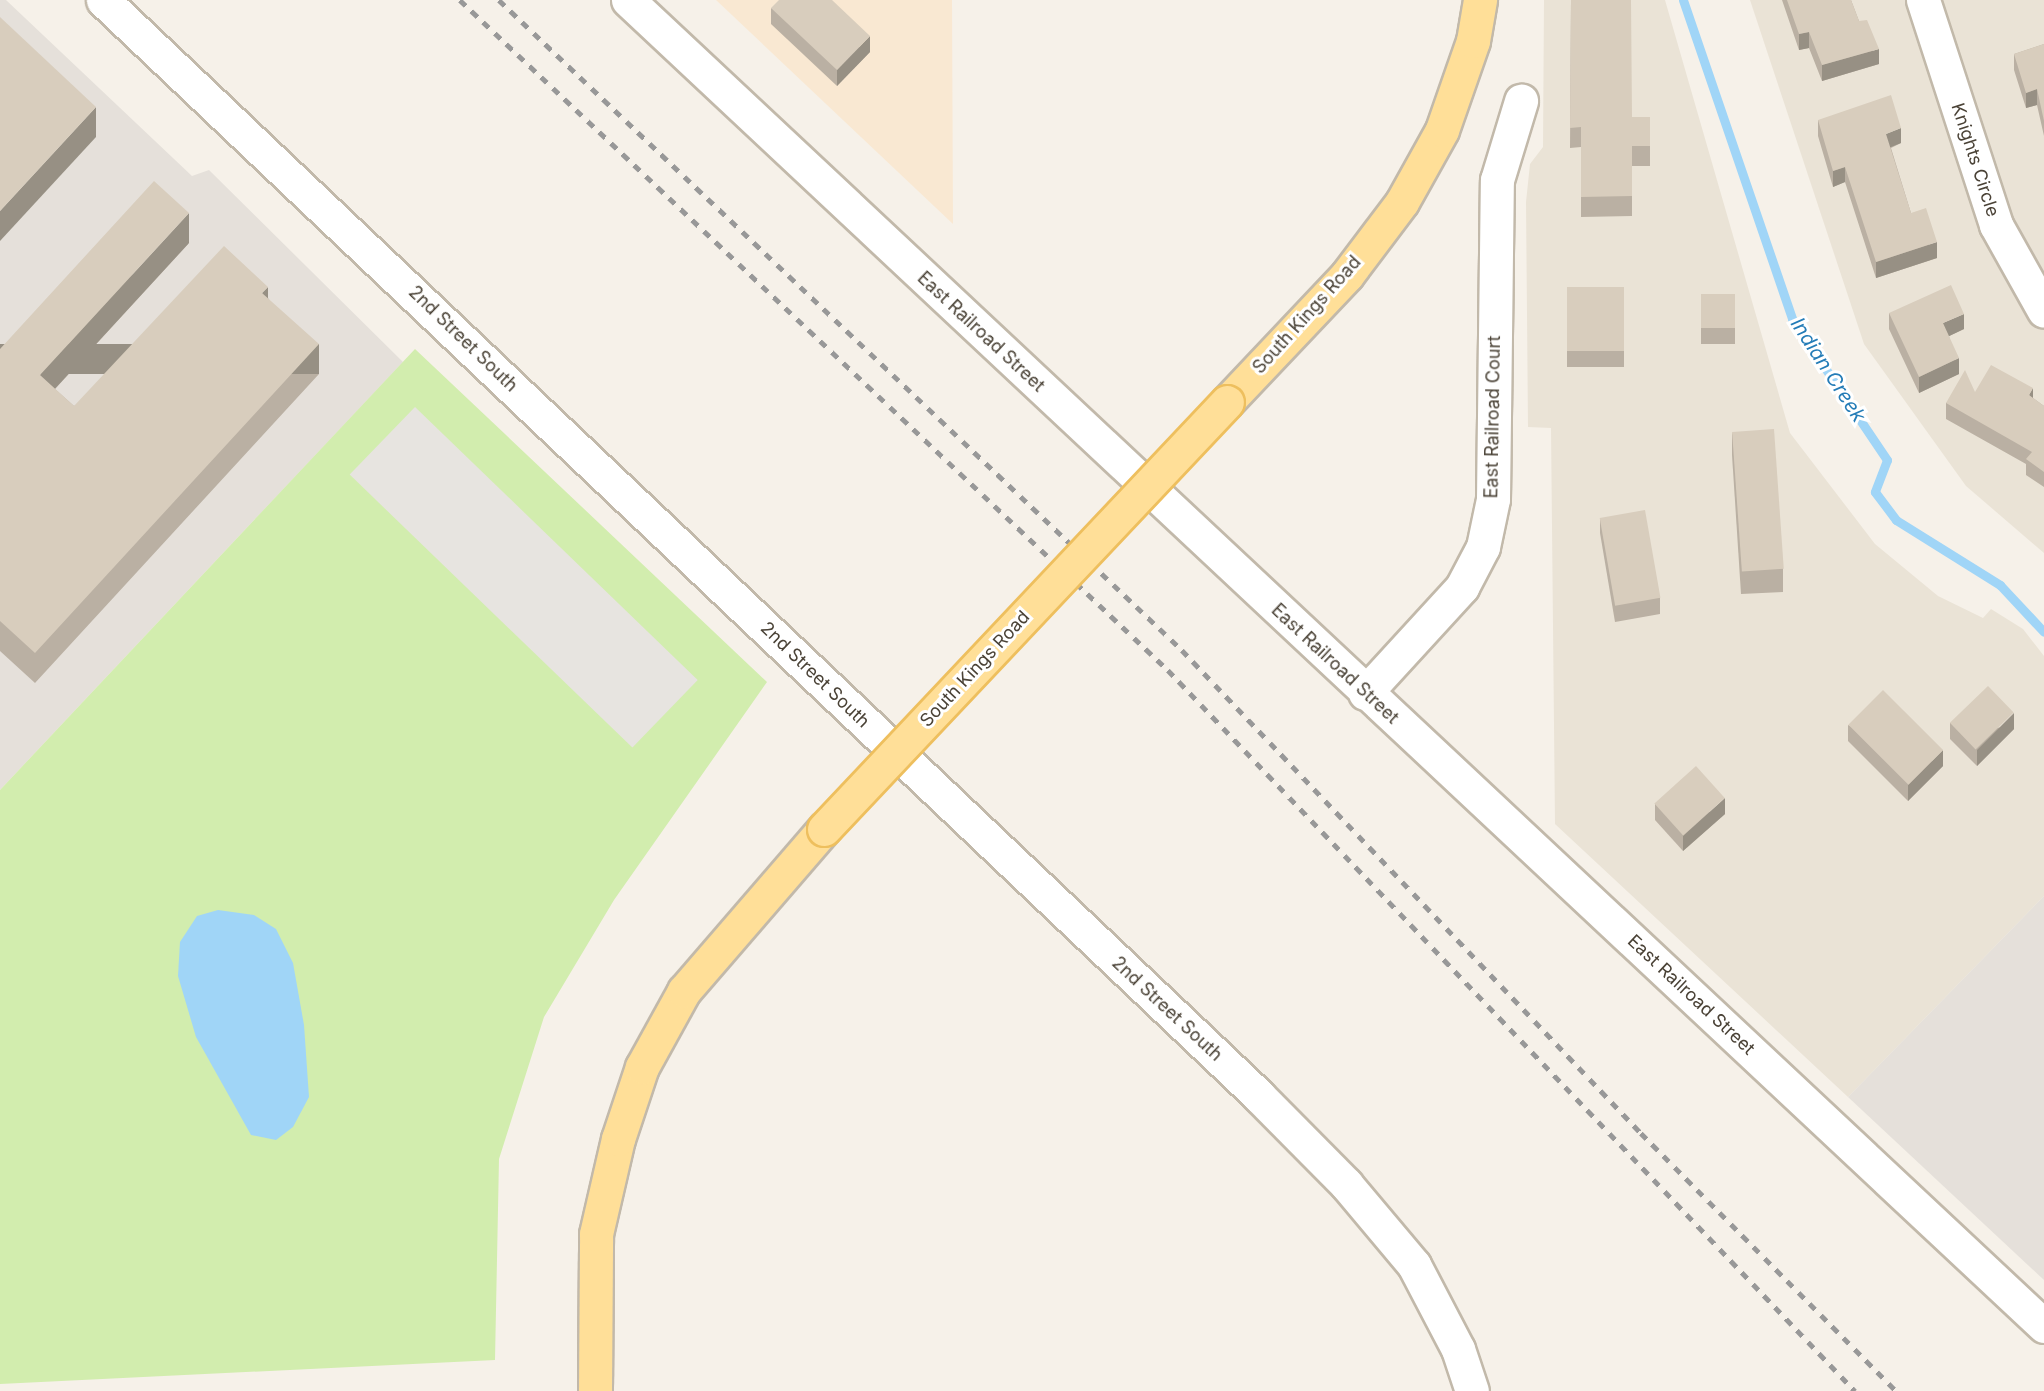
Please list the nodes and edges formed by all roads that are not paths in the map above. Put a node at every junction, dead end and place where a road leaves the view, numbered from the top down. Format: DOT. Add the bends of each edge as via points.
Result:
graph roads {
  1 [pos="103,0"];
  2 [pos="628,0"];
  3 [pos="1480,0"];
  4 [pos="1923,0"];
  5 [pos="1521,101"];
  6 [pos="2044,311"];
  7 [pos="1365,693"];
  8 [pos="2044,1326"];
  9 [pos="595,1391"];
  10 [pos="1472,1391"];
  1 -- 10 [label="street, 2nd Street South" via="1259,1096 1346,1184 1414,1265 1458,1349"];
  2 -- 7 [label="street, East Railroad Street"];
  3 -- 9 [label="main road, South Kings Road, bridge" via="1473,41 1442,130 1402,202 1347,275 824,829 684,991 642,1066 618,1139 596,1234"];
  4 -- 6 [label="street, Knights Circle" via="1996,225"];
  5 -- 7 [label="street, East Railroad Court" via="1497,180 1493,499 1484,547 1462,587"];
  7 -- 8 [label="street, East Railroad Street"];
}
